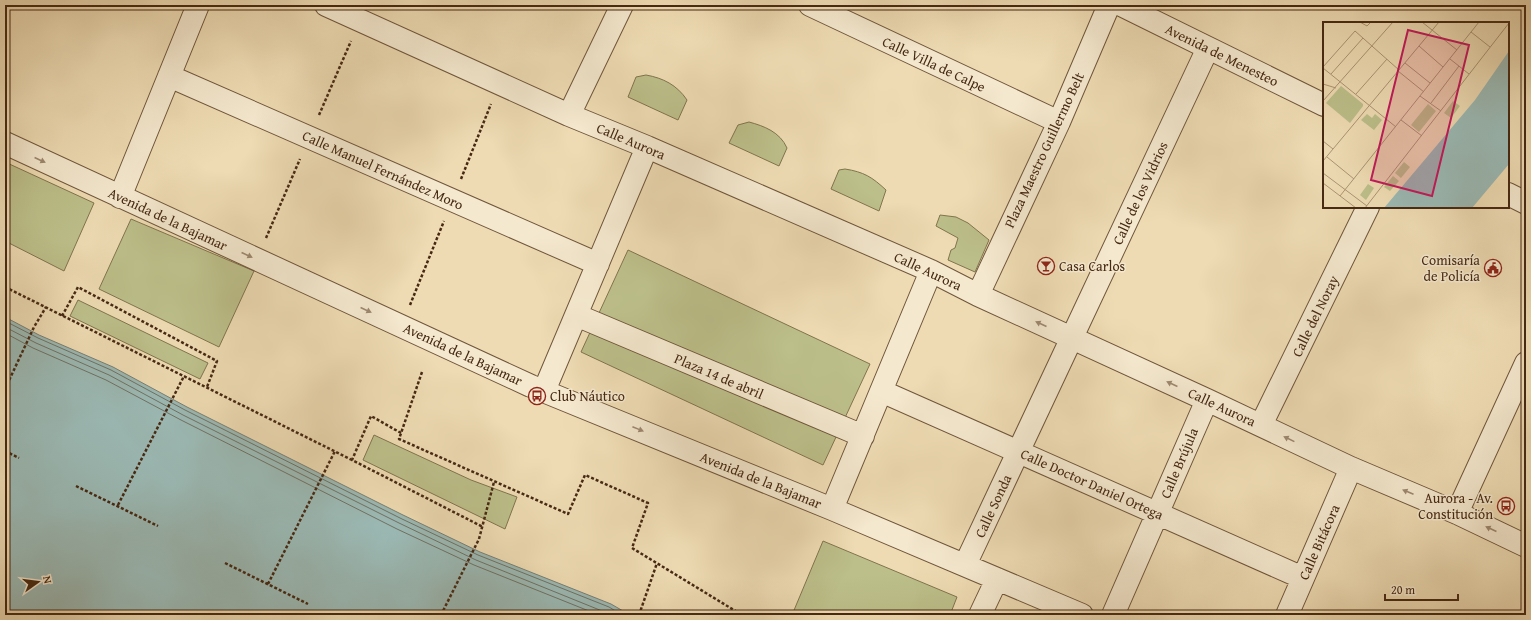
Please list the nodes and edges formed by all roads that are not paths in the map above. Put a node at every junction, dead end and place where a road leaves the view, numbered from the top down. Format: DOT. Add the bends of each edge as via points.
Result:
graph roads {
  1 [pos="198,5"];
  2 [pos="326,5"];
  3 [pos="622,5"];
  4 [pos="810,5"];
  5 [pos="1109,5"];
  6 [pos="1122,5"];
  7 [pos="1208,48"];
  8 [pos="169,76"];
  9 [pos="1323,105"];
  10 [pos="569,115"];
  11 [pos="1058,122"];
  12 [pos="5,143"];
  13 [pos="647,147"];
  14 [pos="1509,194"];
  15 [pos="120,197"];
  16 [pos="1526,203"];
  17 [pos="1368,208"];
  18 [pos="598,264"];
  19 [pos="931,271"];
  20 [pos="978,295"];
  21 [pos="576,315"];
  22 [pos="1072,338"];
  23 [pos="1526,363"];
  24 [pos="544,391"];
  25 [pos="881,391"];
  26 [pos="1207,400"];
  27 [pos="1262,426"];
  28 [pos="862,436"];
  29 [pos="1018,452"];
  30 [pos="1351,468"];
  31 [pos="832,509"];
  32 [pos="1158,513"];
  33 [pos="1457,513"];
  34 [pos="1526,546"];
  35 [pos="965,565"];
  36 [pos="1303,578"];
  37 [pos="997,579"];
  38 [pos="980,615"];
  39 [pos="1082,615"];
  40 [pos="1114,615"];
  41 [pos="1287,615"];
  1 -- 8 [label="street"];
  2 -- 10 [label="street, Calle Aurora"];
  3 -- 10 [label="street"];
  4 -- 11 [label="street, Calle Villa de Calpe"];
  5 -- 11 [label="street, Plaza Maestro Guillermo Belt"];
  6 -- 7 [label="street, Avenida de Menesteo"];
  7 -- 9 [label="street, Avenida de Menesteo"];
  7 -- 22 [label="street, Calle de los Vidrios"];
  8 -- 15 [label="street"];
  8 -- 18 [label="street, Calle Manuel Fernández Moro"];
  10 -- 13 [label="street, Calle Aurora"];
  11 -- 20 [label="street, Plaza Maestro Guillermo Belt"];
  12 -- 15 [label="street, Avenida de la Bajamar, one-way"];
  13 -- 18 [label="street"];
  13 -- 19 [label="street, Calle Aurora"];
  14 -- 16 [label="street"];
  15 -- 24 [label="street, Avenida de la Bajamar, one-way"];
  17 -- 27 [label="street, Calle del Noray"];
  18 -- 21 [label="street"];
  19 -- 20 [label="street, Calle Aurora"];
  19 -- 25 [label="street"];
  22 -- 20 [label="street, Calle Aurora, one-way"];
  21 -- 24 [label="street"];
  21 -- 28 [label="street, Plaza 14 de abril"];
  26 -- 22 [label="street, Calle Aurora, one-way"];
  22 -- 29 [label="street, Calle Sonda"];
  23 -- 33 [label="street"];
  24 -- 31 [label="street, Avenida de la Bajamar, one-way" via="604,421"];
  25 -- 28 [label="street"];
  25 -- 29 [label="street, Calle Doctor Daniel Ortega"];
  26 -- 27 [label="street, Calle Aurora"];
  26 -- 32 [label="street, Calle Brújula"];
  30 -- 27 [label="street, Calle Aurora, one-way"];
  28 -- 31 [label="street"];
  29 -- 32 [label="street, Calle Doctor Daniel Ortega"];
  29 -- 35 [label="street, Calle Sonda"];
  33 -- 30 [label="street, Calle Aurora, one-way"];
  30 -- 36 [label="street, Calle Bitácora"];
  31 -- 35 [label="street, Avenida de la Bajamar"];
  32 -- 36 [label="street, Calle Doctor Daniel Ortega"];
  32 -- 40 [label="street, Calle Brújula"];
  34 -- 33 [label="street, Calle Aurora, one-way"];
  35 -- 37 [label="street, Avenida de la Bajamar"];
  36 -- 41 [label="street, Calle Bitácora"];
  37 -- 38 [label="street"];
  37 -- 39 [label="street, Avenida de la Bajamar"];
}
